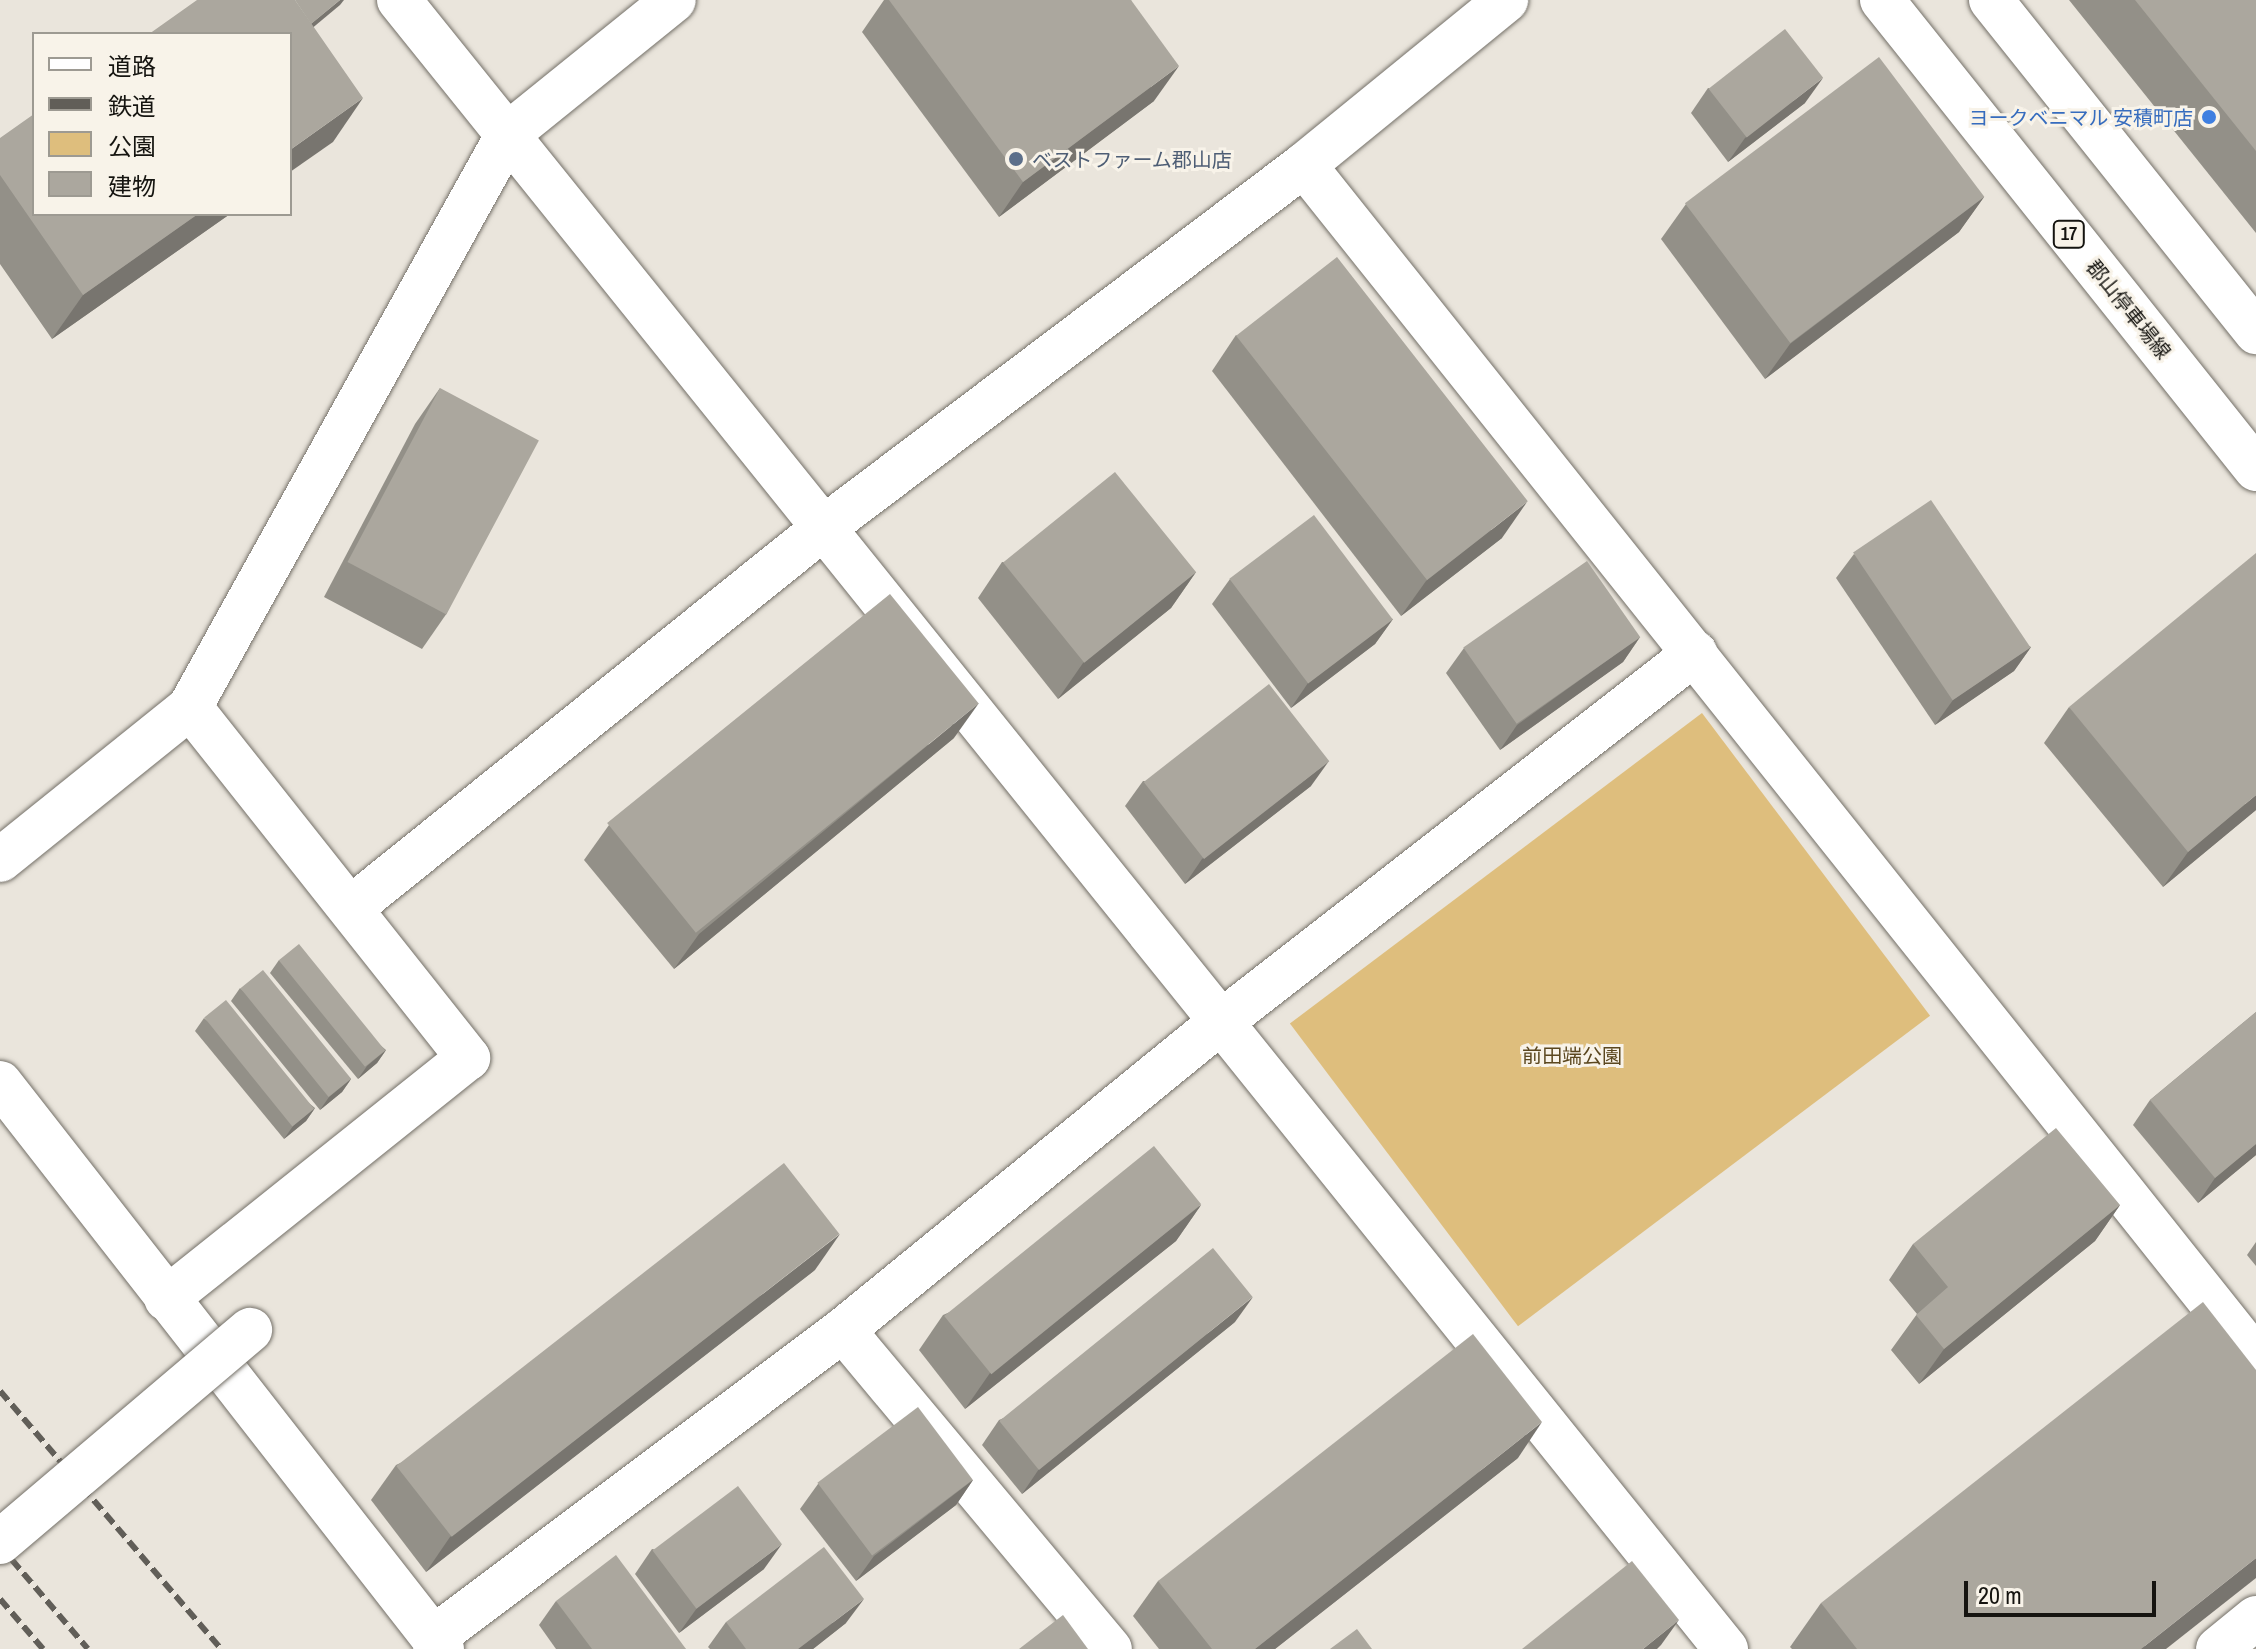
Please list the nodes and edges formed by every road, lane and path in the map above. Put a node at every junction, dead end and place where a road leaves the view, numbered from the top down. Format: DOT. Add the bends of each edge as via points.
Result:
graph roads {
  1 [pos="399,0"];
  2 [pos="674,0"];
  3 [pos="1506,0"];
  4 [pos="1882,0"];
  5 [pos="1991,0"];
  6 [pos="508,134"];
  7 [pos="1304,165"];
  8 [pos="2256,332"];
  9 [pos="2256,469"];
  10 [pos="826,526"];
  11 [pos="1695,653"];
  12 [pos="190,707"];
  13 [pos="0,860"];
  14 [pos="352,907"];
  15 [pos="1221,1022"];
  16 [pos="0,1083"];
  17 [pos="166,1299"];
  18 [pos="250,1330"];
  19 [pos="843,1330"];
  20 [pos="2256,1359"];
  21 [pos="0,1542"];
  22 [pos="2256,1618"];
  23 [pos="438,1644"];
  24 [pos="1110,1649"];
  25 [pos="1726,1649"];
  26 [pos="2218,1649"];
  1 -- 6 [label="street"];
  2 -- 6 [label="street"];
  3 -- 7 [label="street"];
  4 -- 9 [label="street, 郡山停車場線 / 17"];
  5 -- 8 [label="street"];
  6 -- 10 [label="street"];
  6 -- 12 [label="street"];
  7 -- 10 [label="street"];
  7 -- 11 [label="street"];
  10 -- 14 [label="street"];
  10 -- 15 [label="street"];
  11 -- 15 [label="street"];
  11 -- 20 [label="street"];
  12 -- 13 [label="street"];
  12 -- 14 [label="street"];
  14 -- 17 [label="street" via="468,1058"];
  15 -- 19 [label="street"];
  15 -- 25 [label="street"];
  16 -- 17 [label="street"];
  17 -- 23 [label="street"];
  18 -- 21 [label="street, bridge"];
  19 -- 23 [label="street"];
  19 -- 24 [label="street"];
  22 -- 26 [label="street"];
}
